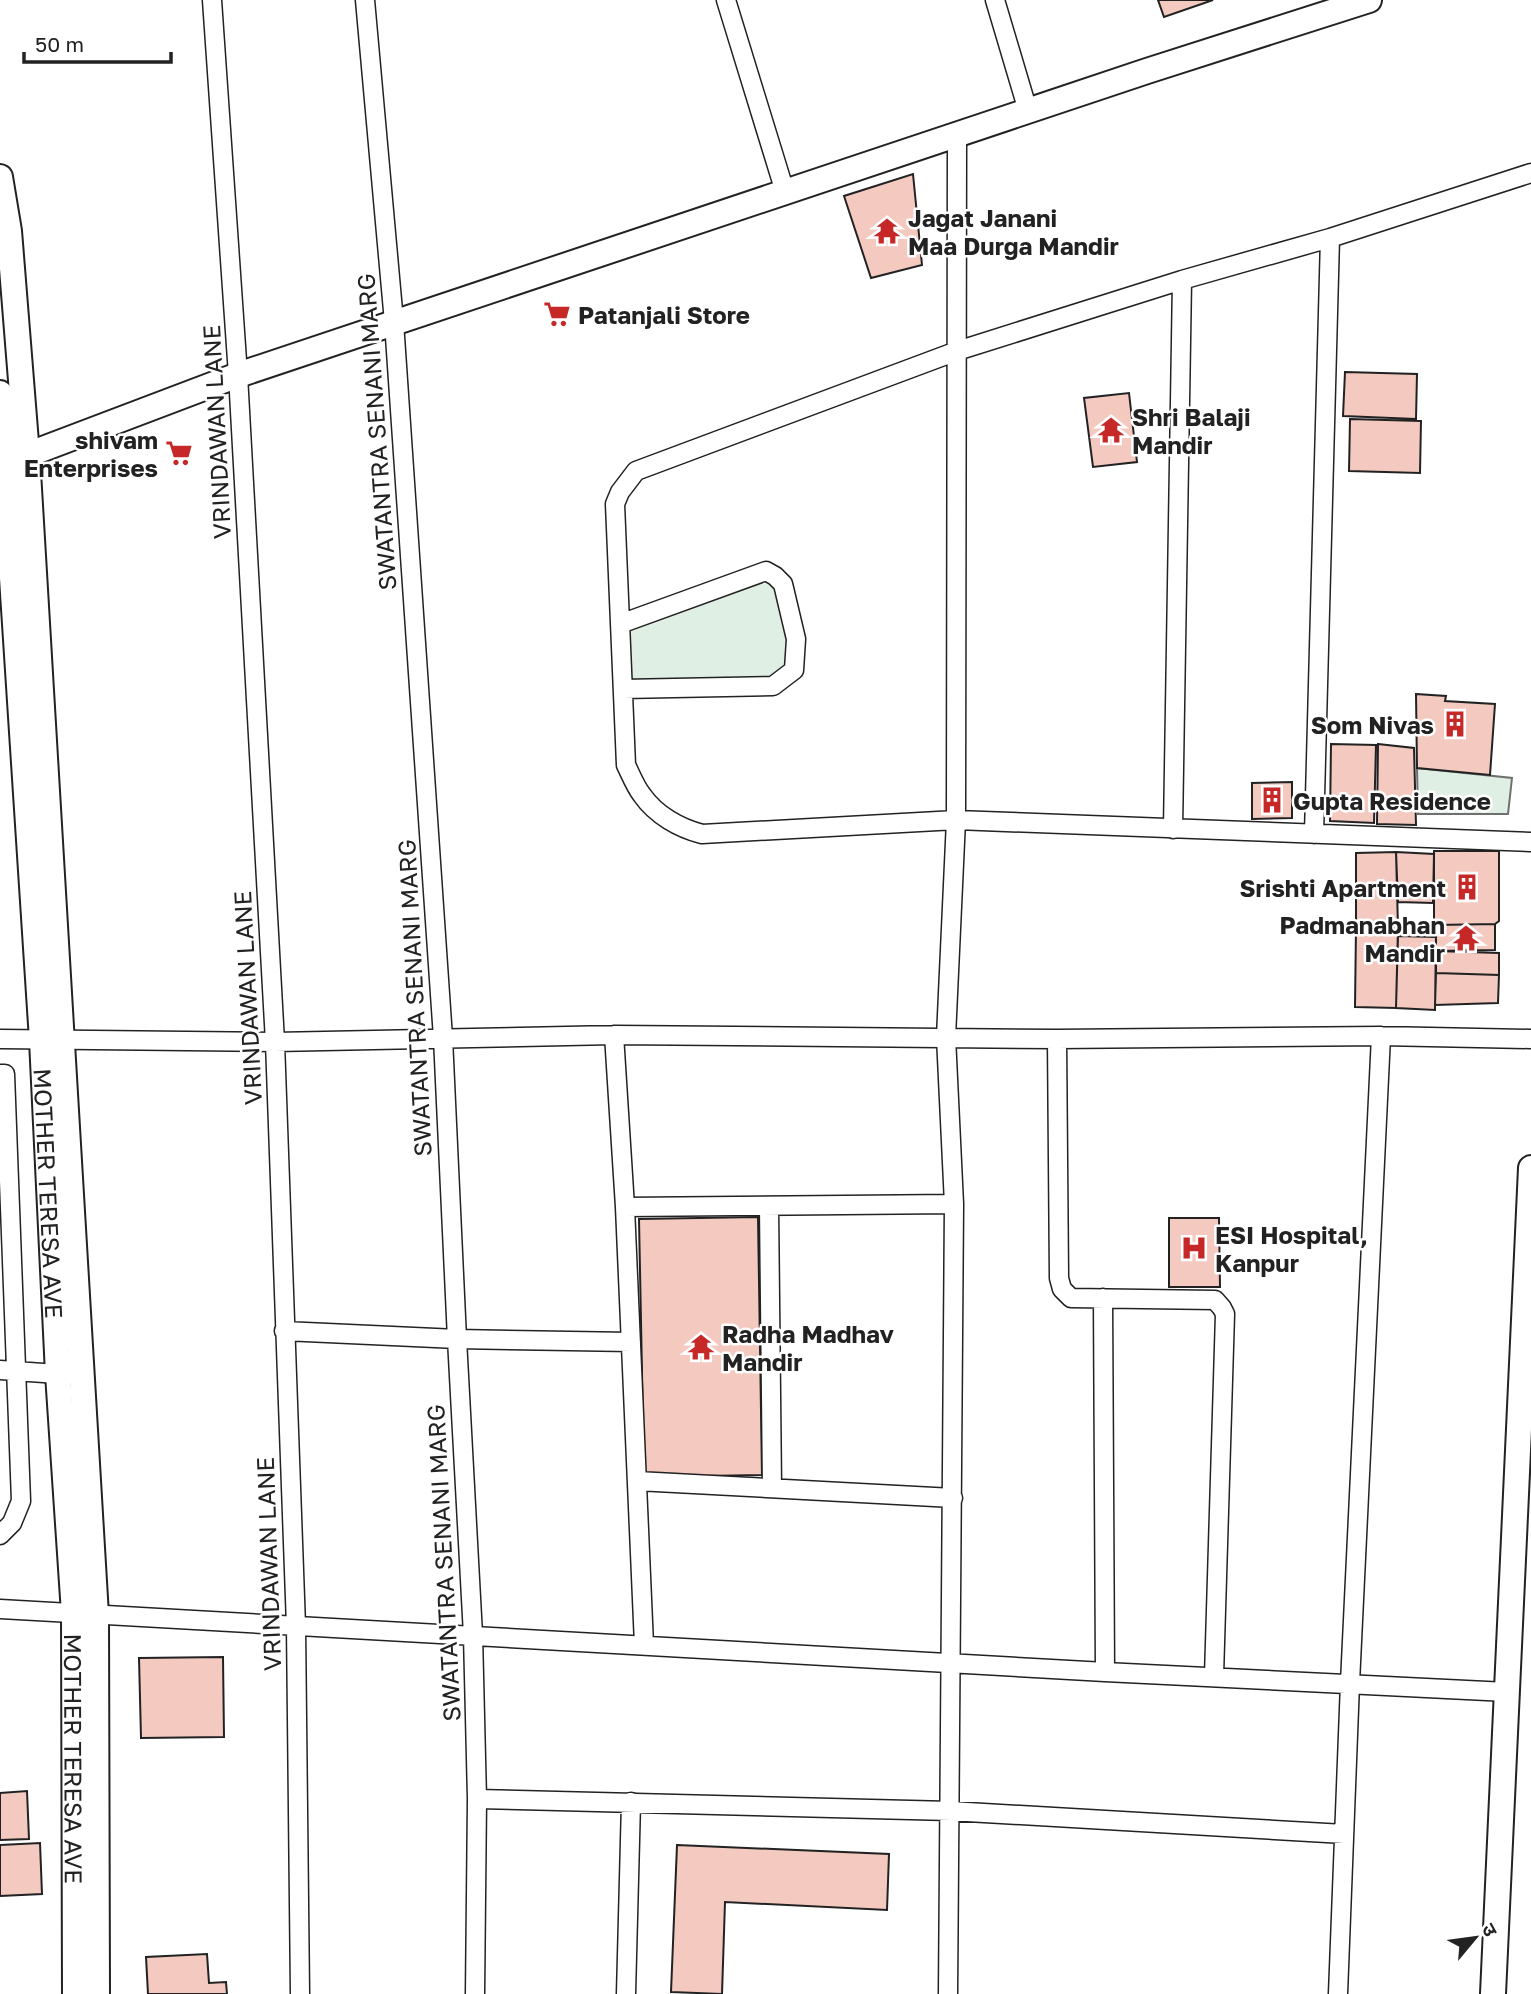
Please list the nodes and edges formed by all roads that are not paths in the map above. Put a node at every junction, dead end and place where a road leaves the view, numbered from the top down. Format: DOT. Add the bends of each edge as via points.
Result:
graph roads {
  1 [pos="212,0"];
  2 [pos="365,0"];
  3 [pos="726,0"];
  4 [pos="995,0"];
  5 [pos="1369,0"];
  6 [pos="1328,6"];
  7 [pos="1028,111"];
  8 [pos="957,134"];
  9 [pos="1531,173"];
  10 [pos="0,177"];
  11 [pos="785,192"];
  12 [pos="1330,238"];
  13 [pos="1182,280"];
  14 [pos="394,322"];
  15 [pos="957,351"];
  16 [pos="238,375"];
  17 [pos="0,393"];
  18 [pos="11,455"];
  19 [pos="620,624"];
  20 [pos="623,689"];
  21 [pos="956,820"];
  22 [pos="1173,829"];
  23 [pos="1314,834"];
  24 [pos="1531,842"];
  25 [pos="614,1035"];
  26 [pos="1381,1036"];
  27 [pos="946,1037"];
  28 [pos="0,1038"];
  29 [pos="443,1038"];
  30 [pos="52,1039"];
  31 [pos="1531,1039"];
  32 [pos="1057,1040"];
  33 [pos="275,1042"];
  34 [pos="0,1074"];
  35 [pos="1531,1168"];
  36 [pos="954,1204"];
  37 [pos="769,1206"];
  38 [pos="625,1207"];
  39 [pos="1103,1298"];
  40 [pos="284,1331"];
  41 [pos="457,1339"];
  42 [pos="631,1342"];
  43 [pos="8,1371"];
  44 [pos="70,1374"];
  45 [pos="637,1481"];
  46 [pos="772,1488"];
  47 [pos="953,1498"];
  48 [pos="0,1535"];
  49 [pos="0,1609"];
  50 [pos="85,1614"];
  51 [pos="296,1626"];
  52 [pos="473,1635"];
  53 [pos="644,1645"];
  54 [pos="952,1662"];
  55 [pos="1105,1671"];
  56 [pos="1214,1676"];
  57 [pos="1350,1684"];
  58 [pos="1507,1692"];
  59 [pos="477,1798"];
  60 [pos="631,1802"];
  61 [pos="950,1811"];
  62 [pos="1344,1834"];
  63 [pos="75,1994"];
  64 [pos="97,1994"];
  65 [pos="300,1994"];
  66 [pos="475,1994"];
  67 [pos="626,1994"];
  68 [pos="948,1994"];
  69 [pos="1338,1994"];
  70 [pos="1493,1994"];
  1 -- 16 [label="street, VRINDAWAN LANE"];
  2 -- 14 [label="street, SWATANTRA SENANI MARG"];
  3 -- 11 [label="street"];
  4 -- 7 [label="street"];
  5 -- 6 [label="street"];
  6 -- 7 [label="street"];
  7 -- 8 [label="street"];
  8 -- 11 [label="street"];
  8 -- 15 [label="street"];
  9 -- 12 [label="street"];
  10 -- 18 [label="street" via="9,230"];
  11 -- 14 [label="street"];
  12 -- 13 [label="street"];
  12 -- 23 [label="street"];
  13 -- 15 [label="street"];
  13 -- 22 [label="street"];
  14 -- 16 [label="street"];
  14 -- 29 [label="street, SWATANTRA SENANI MARG"];
  15 -- 19 [label="street" via="636,471 615,504"];
  15 -- 21 [label="street"];
  16 -- 18 [label="street"];
  16 -- 33 [label="street, VRINDAWAN LANE"];
  17 -- 18 [label="street"];
  18 -- 30 [label="street"];
  19 -- 20 [label="street"];
  19 -- 20 [label="street" via="766,571 782,584 796,639 794,670 773,686"];
  20 -- 21 [label="street" via="626,765 642,796 683,829 702,834"];
  21 -- 22 [label="street"];
  21 -- 27 [label="street"];
  22 -- 23 [label="street"];
  23 -- 24 [label="street"];
  25 -- 27 [label="street"];
  25 -- 29 [label="street"];
  25 -- 38 [label="street"];
  26 -- 31 [label="street"];
  26 -- 32 [label="street"];
  26 -- 57 [label="street"];
  27 -- 32 [label="street"];
  27 -- 36 [label="street"];
  28 -- 30 [label="street"];
  29 -- 33 [label="street"];
  29 -- 41 [label="street, SWATANTRA SENANI MARG"];
  30 -- 33 [label="street"];
  30 -- 44 [label="street"];
  32 -- 39 [label="street" via="1059,1278 1071,1298"];
  33 -- 40 [label="street, VRINDAWAN LANE"];
  34 -- 43 [label="street" via="5,1074"];
  35 -- 58 [label="street"];
  36 -- 37 [label="street"];
  36 -- 47 [label="street"];
  37 -- 38 [label="street"];
  37 -- 46 [label="street"];
  38 -- 42 [label="street"];
  39 -- 55 [label="street"];
  39 -- 56 [label="street" via="1215,1300 1225,1314"];
  40 -- 41 [label="street"];
  40 -- 51 [label="street, VRINDAWAN LANE"];
  41 -- 42 [label="street"];
  41 -- 52 [label="street, SWATANTRA SENANI MARG"];
  42 -- 45 [label="street"];
  43 -- 44 [label="street"];
  43 -- 48 [label="street" via="21,1501 12,1524"];
  44 -- 50 [label="street"];
  45 -- 46 [label="street"];
  45 -- 53 [label="street"];
  46 -- 47 [label="street"];
  47 -- 54 [label="street"];
  49 -- 50 [label="street"];
  50 -- 51 [label="street"];
  50 -- 63 [label="street, MOTHER TERESA AVE"];
  50 -- 64 [label="street"];
  51 -- 52 [label="street"];
  51 -- 65 [label="street, VRINDAWAN LANE"];
  52 -- 53 [label="street"];
  52 -- 59 [label="street, SWATANTRA SENANI MARG"];
  53 -- 54 [label="street"];
  54 -- 55 [label="street"];
  54 -- 61 [label="street"];
  55 -- 56 [label="street"];
  56 -- 57 [label="street"];
  57 -- 58 [label="street"];
  57 -- 62 [label="street"];
  58 -- 70 [label="street"];
  59 -- 60 [label="street"];
  59 -- 66 [label="street, SWATANTRA SENANI MARG"];
  60 -- 61 [label="street"];
  60 -- 67 [label="street"];
  61 -- 62 [label="street"];
  61 -- 68 [label="street"];
  62 -- 69 [label="street"];
}
